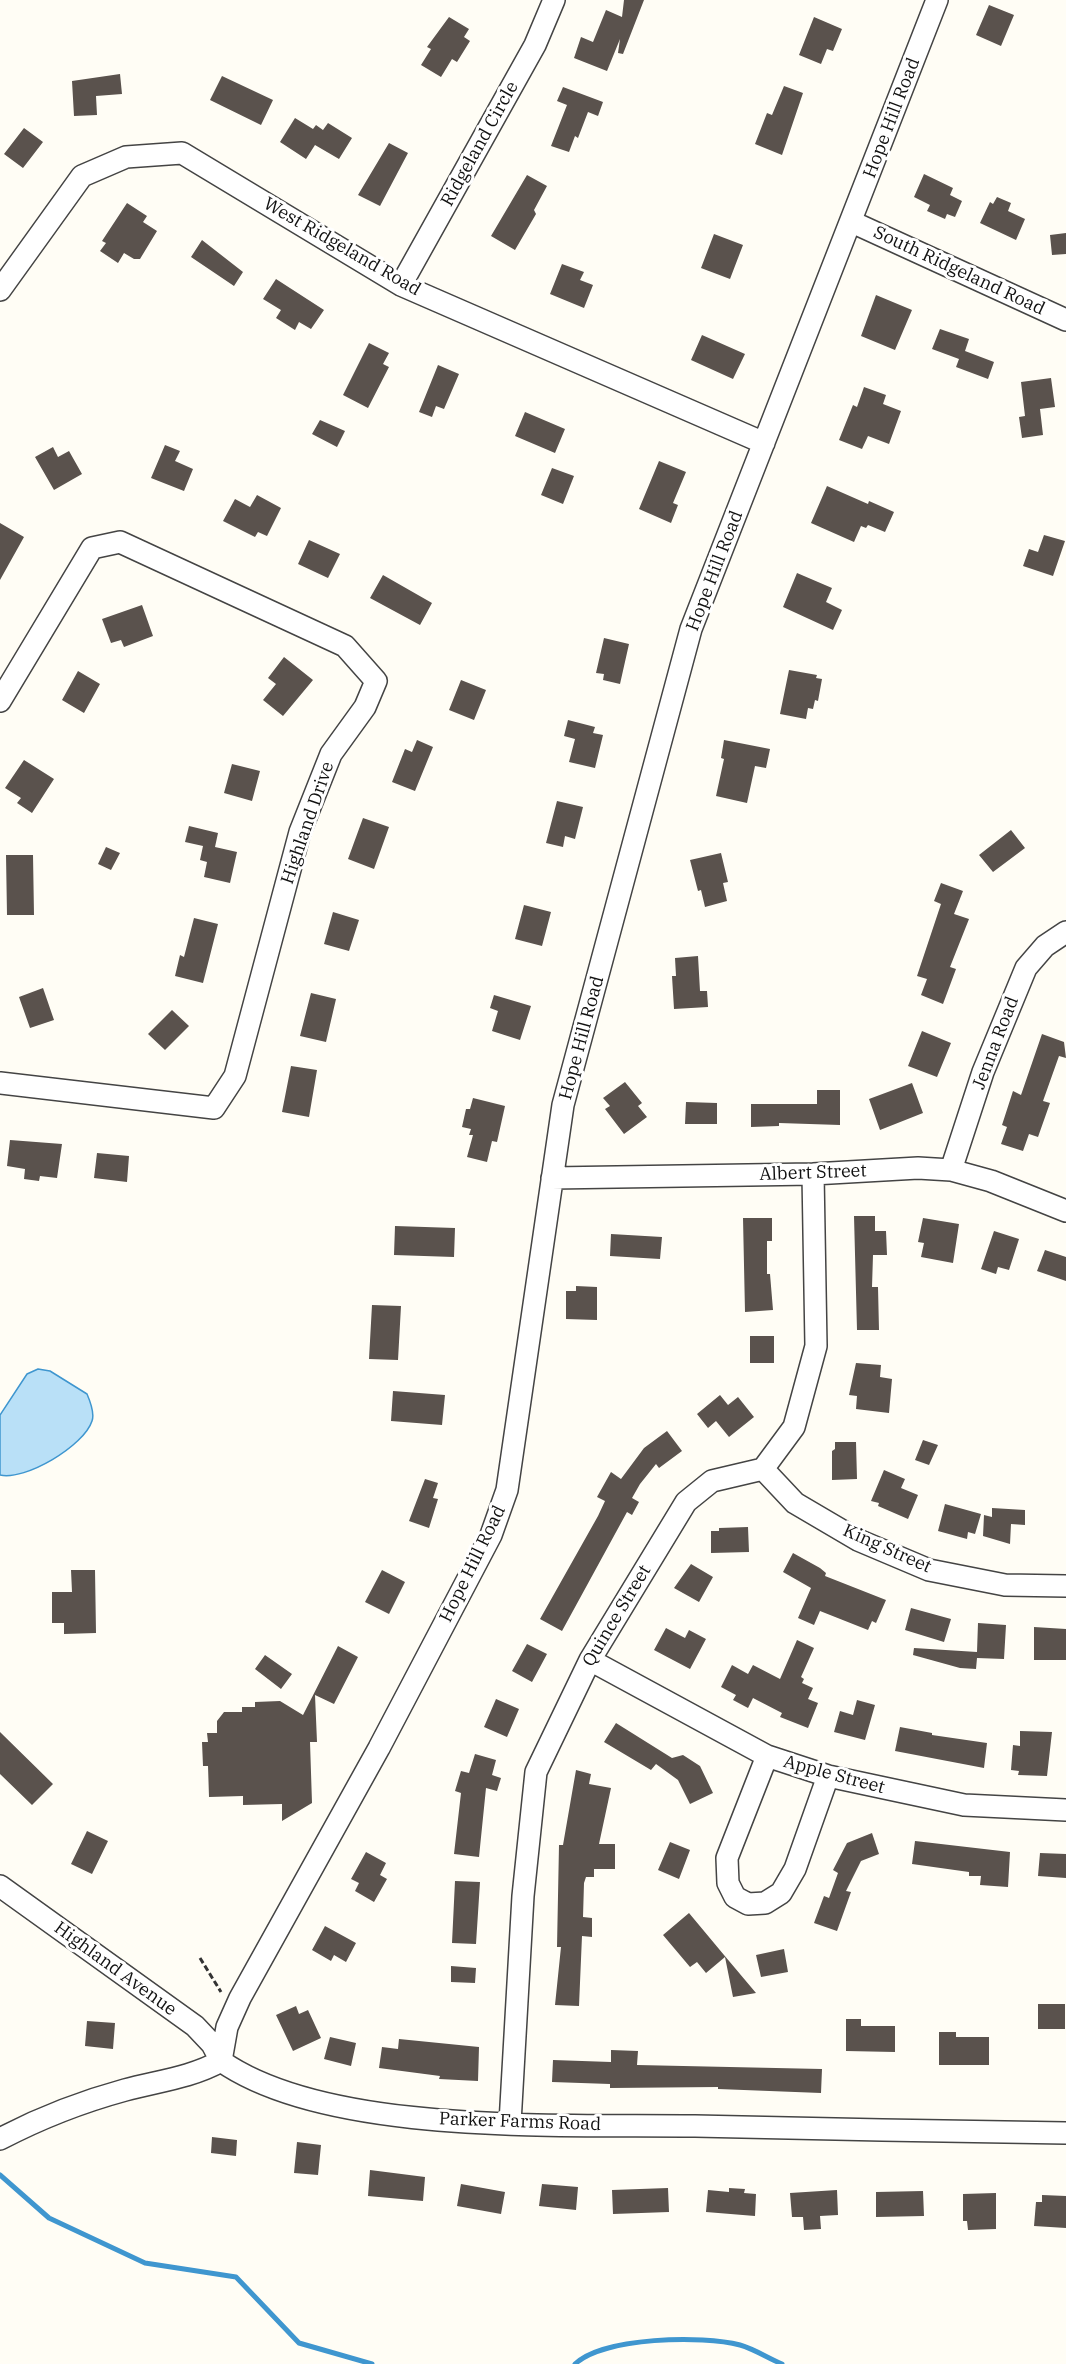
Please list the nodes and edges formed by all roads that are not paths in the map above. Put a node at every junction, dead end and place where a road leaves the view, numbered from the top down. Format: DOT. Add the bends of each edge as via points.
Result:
graph roads {
  1 [pos="554,0"];
  2 [pos="937,0"];
  3 [pos="852,222"];
  4 [pos="401,285"];
  5 [pos="0,290"];
  6 [pos="1066,320"];
  7 [pos="764,443"];
  8 [pos="0,701"];
  9 [pos="1066,932"];
  10 [pos="0,1083"];
  11 [pos="951,1170"];
  12 [pos="813,1174"];
  13 [pos="552,1178"];
  14 [pos="1066,1211"];
  15 [pos="763,1470"];
  16 [pos="1066,1586"];
  17 [pos="590,1660"];
  18 [pos="767,1756"];
  19 [pos="828,1776"];
  20 [pos="1066,1810"];
  21 [pos="0,1886"];
  22 [pos="221,2061"];
  23 [pos="510,2123"];
  24 [pos="1066,2133"];
  25 [pos="0,2139"];
  1 -- 4 [label="street, Ridgeland Circle" via="535,45"];
  2 -- 3 [label="street, Hope Hill Road"];
  3 -- 6 [label="street, South Ridgeland Road"];
  3 -- 7 [label="street, Hope Hill Road"];
  4 -- 5 [label="street, West Ridgeland Road" via="182,153 126,156 82,176"];
  4 -- 7 [label="street, West Ridgeland Road"];
  7 -- 13 [label="street, Hope Hill Road" via="691,629 563,1105"];
  8 -- 10 [label="street, Highland Drive" via="92,548 120,542 345,646 375,681 365,707 331,754 300,832 235,1076 214,1108"];
  9 -- 11 [label="street, Jenna Road" via="1045,946 1026,968 983,1071"];
  11 -- 12 [label="street, Albert Street"];
  11 -- 14 [label="street, Albert Street" via="991,1181"];
  12 -- 13 [label="street, Albert Street"];
  12 -- 15 [label="street" via="816,1346 794,1426"];
  13 -- 22 [label="street, Hope Hill Road" via="507,1490 490,1535 379,1748 240,1998 227,2027"];
  15 -- 16 [label="street, King Street" via="795,1503 858,1540 929,1570 1005,1585"];
  15 -- 17 [label="street, Quince Street" via="712,1481 686,1502"];
  17 -- 18 [label="street, Apple Street"];
  17 -- 23 [label="street, Quince Street" via="536,1772 523,1896"];
  18 -- 19 [label="street, Apple Street"];
  18 -- 19 [label="street" via="727,1858 728,1883 735,1897 748,1904 765,1903 781,1893 795,1869"];
  19 -- 20 [label="street, Apple Street" via="964,1806"];
  21 -- 22 [label="street, Highland Avenue" via="195,2026"];
  22 -- 23 [label="street, Parker Farms Road" via="256,2081 345,2107"];
  22 -- 25 [label="street" via="200,2073 93,2099 40,2118"];
  23 -- 24 [label="street, Parker Farms Road"];
}
